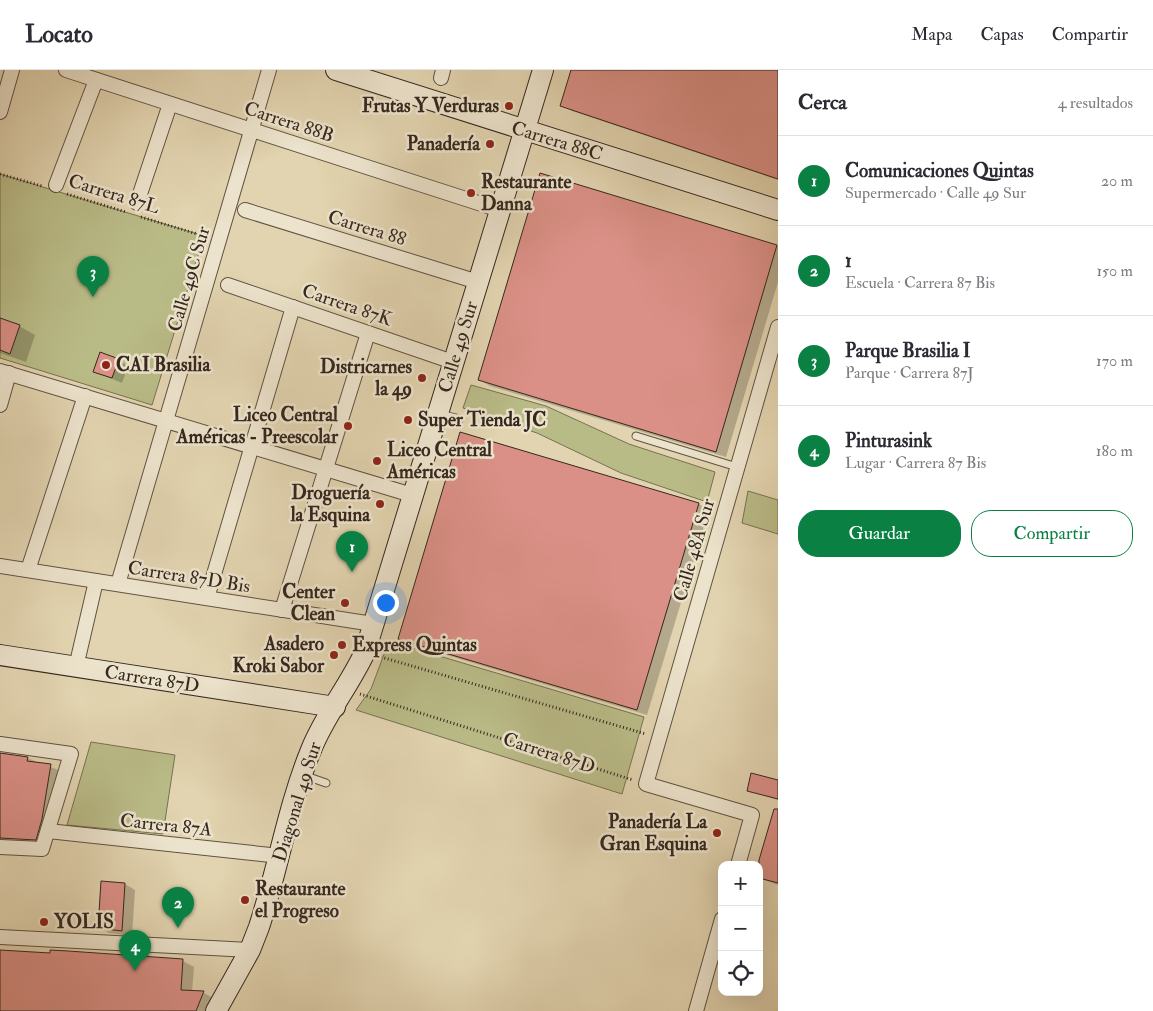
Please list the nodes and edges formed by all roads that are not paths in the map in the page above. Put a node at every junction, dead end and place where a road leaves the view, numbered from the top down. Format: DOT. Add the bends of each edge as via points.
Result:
graph roads {
  1 [pos="12,70"];
  2 [pos="66,70"];
  3 [pos="270,70"];
  4 [pos="336,70"];
  5 [pos="543,70"];
  6 [pos="96,80"];
  7 [pos="170,104"];
  8 [pos="0,112"];
  9 [pos="252,130"];
  10 [pos="524,131"];
  11 [pos="54,188"];
  12 [pos="137,203"];
  13 [pos="246,210"];
  14 [pos="500,210"];
  15 [pos="778,210"];
  16 [pos="478,282"];
  17 [pos="228,285"];
  18 [pos="293,307"];
  19 [pos="778,327"];
  20 [pos="368,333"];
  21 [pos="453,362"];
  22 [pos="5,372"];
  23 [pos="85,396"];
  24 [pos="0,405"];
  25 [pos="437,414"];
  26 [pos="460,419"];
  27 [pos="166,421"];
  28 [pos="636,436"];
  29 [pos="252,446"];
  30 [pos="737,467"];
  31 [pos="326,469"];
  32 [pos="412,495"];
  33 [pos="0,566"];
  34 [pos="28,570"];
  35 [pos="96,581"];
  36 [pos="118,584"];
  37 [pos="207,598"];
  38 [pos="282,610"];
  39 [pos="373,624"];
  40 [pos="0,655"];
  41 [pos="76,667"];
  42 [pos="335,707"];
  43 [pos="0,744"];
  44 [pos="302,775"];
  45 [pos="326,783"];
  46 [pos="48,831"];
  47 [pos="0,847"];
  48 [pos="280,856"];
  49 [pos="739,861"];
  50 [pos="718,933"];
  51 [pos="0,937"];
  52 [pos="250,950"];
  53 [pos="216,1011"];
  54 [pos="696,1011"];
  1 -- 8 [label="street"];
  2 -- 6 [label="street, Carrera 88B"];
  3 -- 9 [label="street, Calle 49C Sur"];
  4 -- 10 [label="street, Carrera 88C"];
  5 -- 10 [label="street, Calle 49 Sur"];
  6 -- 7 [label="street, Carrera 88B"];
  6 -- 11 [label="street"];
  7 -- 9 [label="street, Carrera 88B"];
  7 -- 12 [label="street"];
  9 -- 14 [label="street, Carrera 88B"];
  9 -- 27 [label="street, Calle 49C Sur"];
  10 -- 14 [label="street, Calle 49 Sur"];
  10 -- 15 [label="street, Carrera 88C"];
  13 -- 16 [label="street, Carrera 88"];
  14 -- 16 [label="street, Calle 49 Sur"];
  16 -- 21 [label="street, Calle 49 Sur"];
  17 -- 18 [label="street, Carrera 87K"];
  18 -- 20 [label="street, Carrera 87K"];
  18 -- 29 [label="street"];
  19 -- 30 [label="street, Calle 48A Sur"];
  20 -- 21 [label="street, Carrera 87K"];
  20 -- 31 [label="street"];
  21 -- 25 [label="street, Calle 49 Sur"];
  22 -- 23 [label="street"];
  22 -- 24 [label="street"];
  23 -- 27 [label="street"];
  23 -- 34 [label="street"];
  25 -- 26 [label="lane"];
  25 -- 32 [label="street, Calle 49 Sur"];
  27 -- 29 [label="street"];
  27 -- 36 [label="street, Calle 49C Sur"];
  28 -- 30 [label="lane"];
  29 -- 31 [label="street"];
  29 -- 37 [label="street"];
  30 -- 49 [label="street, Calle 48A Sur" via="646,784 752,815"];
  31 -- 32 [label="street"];
  31 -- 38 [label="street"];
  32 -- 39 [label="street, Calle 49 Sur"];
  33 -- 34 [label="street, Carrera 87D Bis"];
  34 -- 35 [label="street, Carrera 87D Bis"];
  35 -- 36 [label="street, Carrera 87D Bis"];
  35 -- 41 [label="street"];
  36 -- 37 [label="street, Carrera 87D Bis"];
  37 -- 38 [label="street, Carrera 87D Bis"];
  38 -- 39 [label="street, Carrera 87D Bis"];
  39 -- 42 [label="street, Diagonal 49 Sur" via="365,652"];
  40 -- 41 [label="street, Carrera 87D"];
  41 -- 42 [label="street, Carrera 87D"];
  42 -- 44 [label="street, Diagonal 49 Sur" via="318,733"];
  43 -- 46 [label="street" via="71,754"];
  44 -- 45 [label="lane"];
  44 -- 48 [label="street, Diagonal 49 Sur"];
  46 -- 47 [label="street" via="42,849"];
  46 -- 48 [label="street, Carrera 87A"];
  48 -- 52 [label="street, Diagonal 49 Sur" via="268,902"];
  50 -- 54 [label="street"];
  51 -- 52 [label="street"];
  52 -- 53 [label="street, Diagonal 49 Sur"];
}
